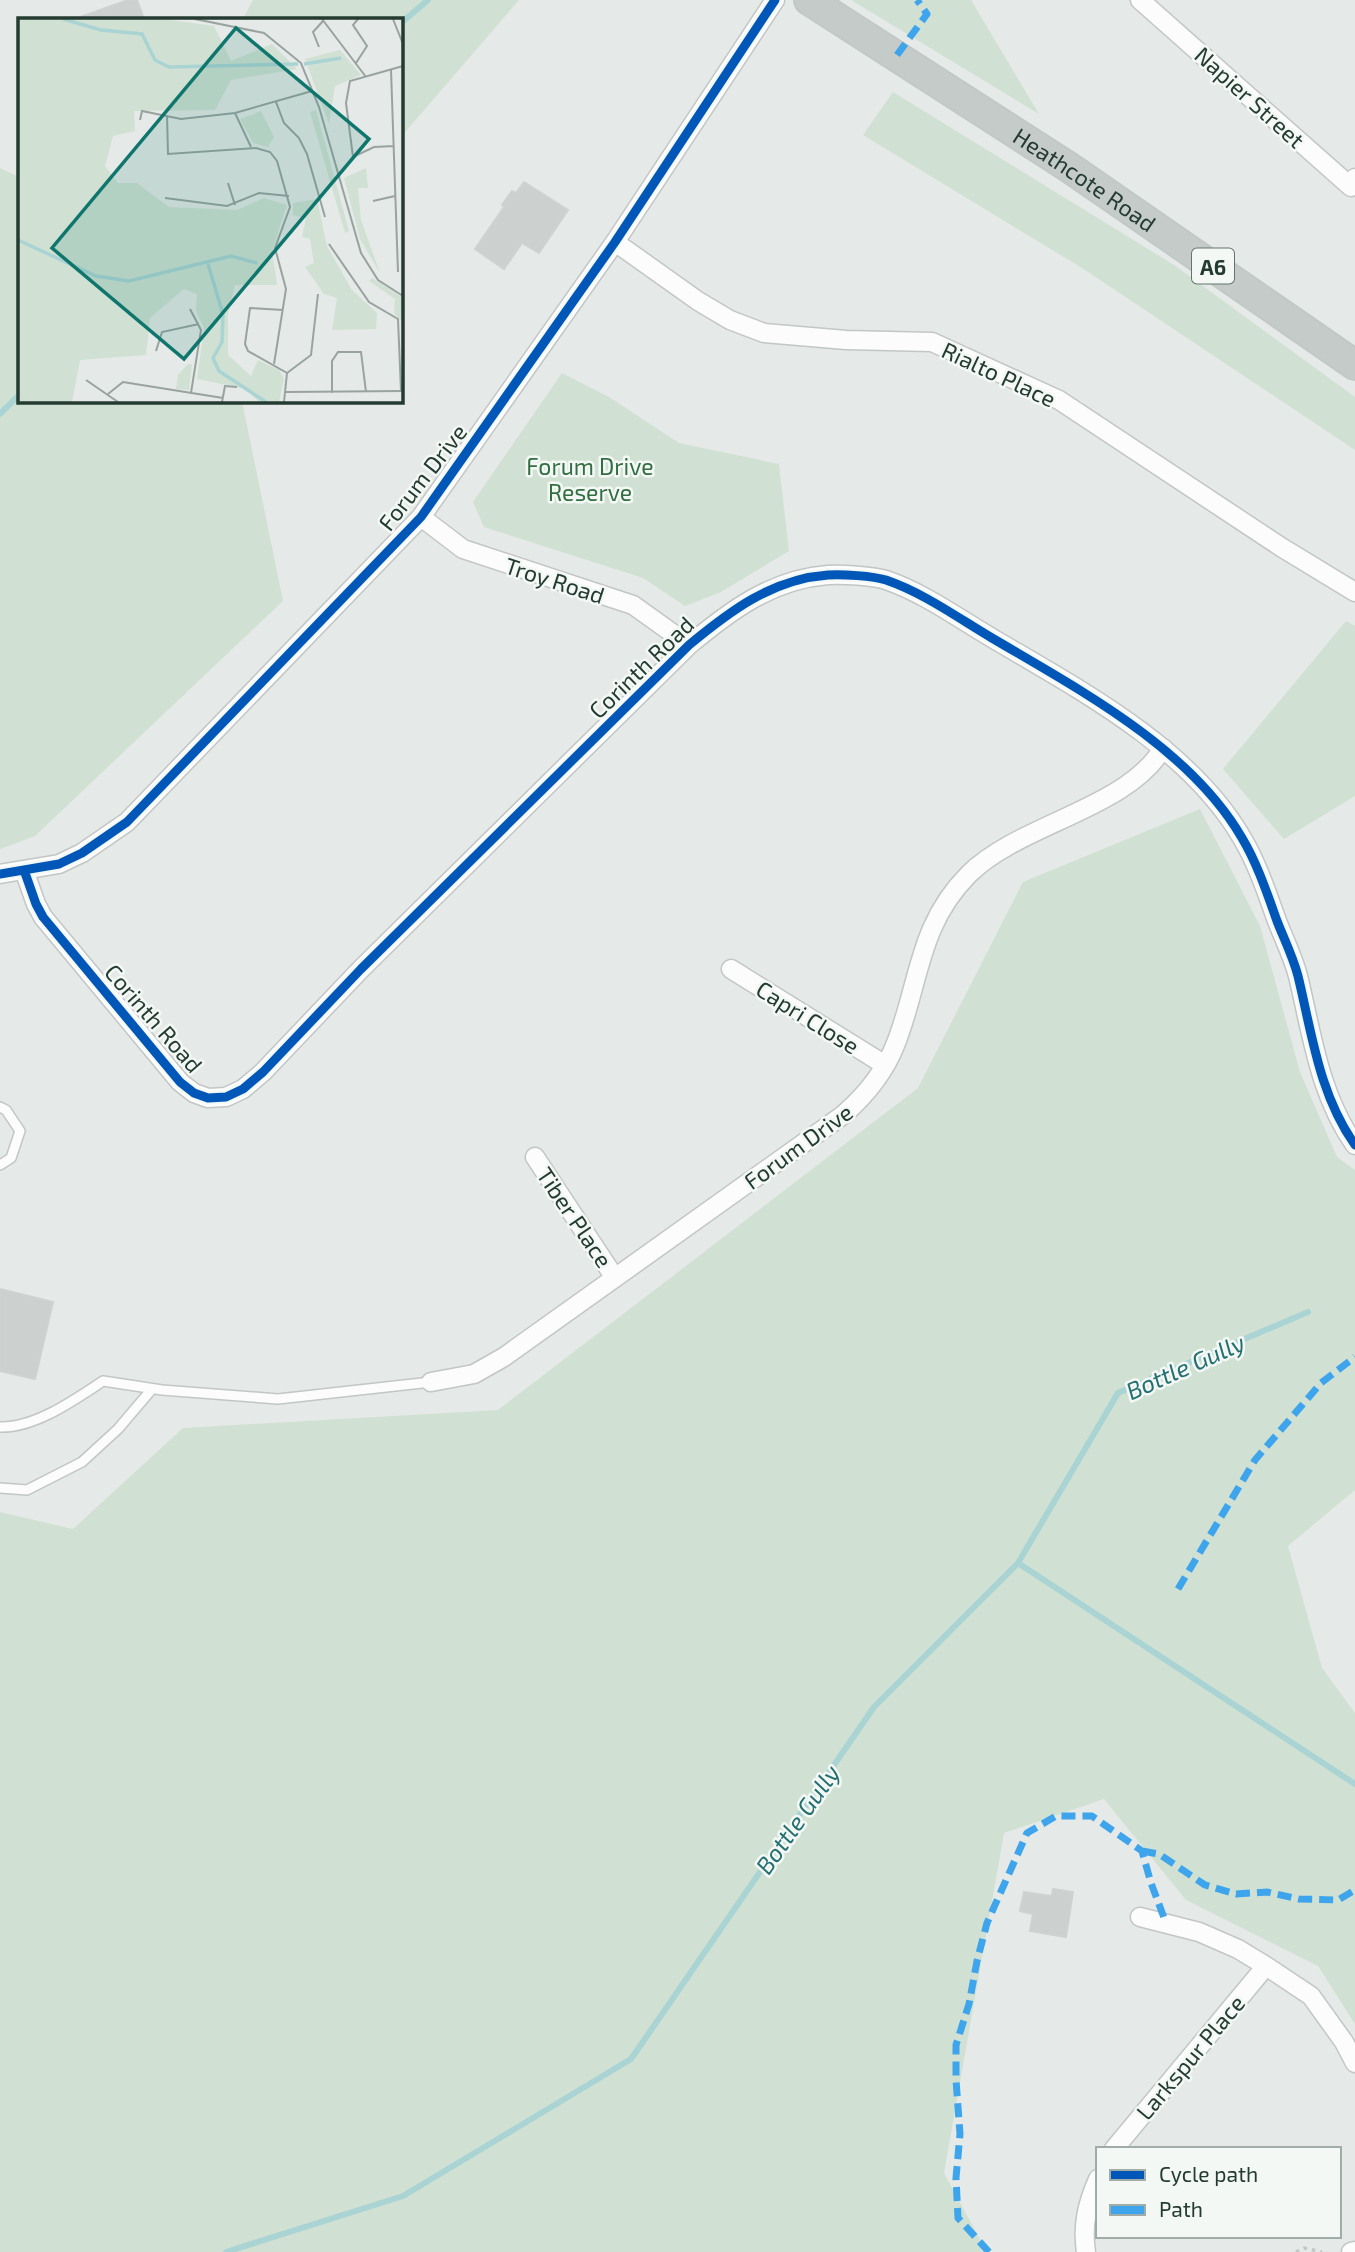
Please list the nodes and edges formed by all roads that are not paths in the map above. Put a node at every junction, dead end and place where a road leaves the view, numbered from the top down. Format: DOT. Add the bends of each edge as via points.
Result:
graph roads {
  1 [pos="775,0"];
  2 [pos="809,0"];
  3 [pos="1140,0"];
  4 [pos="1355,178"];
  5 [pos="615,242"];
  6 [pos="1355,365"];
  7 [pos="421,517"];
  8 [pos="1355,592"];
  9 [pos="689,645"];
  10 [pos="1163,748"];
  11 [pos="24,870"];
  12 [pos="0,874"];
  13 [pos="732,969"];
  14 [pos="885,1065"];
  15 [pos="0,1107"];
  16 [pos="1355,1144"];
  17 [pos="535,1157"];
  18 [pos="0,1166"];
  19 [pos="615,1278"];
  20 [pos="431,1382"];
  21 [pos="152,1389"];
  22 [pos="0,1427"];
  23 [pos="0,1488"];
  24 [pos="1140,1917"];
  25 [pos="1266,1966"];
  26 [pos="1355,2063"];
  27 [pos="1116,2147"];
  28 [pos="1096,2184"];
  29 [pos="1086,2252"];
  1 -- 5 [label="street, Forum Drive"];
  2 -- 6 [label="highway, Heathcote Road / A6" via="1070,168"];
  3 -- 4 [label="street, Napier Street" via="1351,187"];
  5 -- 7 [label="street, Forum Drive"];
  5 -- 8 [label="street, Rialto Place" via="730,320 764,333 932,342 1059,400"];
  7 -- 9 [label="street, Troy Road" via="463,549 633,605"];
  7 -- 11 [label="street, Forum Drive" via="127,822 59,864"];
  9 -- 10 [label="street, Corinth Road" via="754,597 791,581 829,575 883,579 914,592 1056,676"];
  9 -- 11 [label="street, Corinth Road" via="263,1072 226,1097 208,1098 180,1082 43,917"];
  10 -- 14 [label="street, Forum Drive" via="1128,784 1017,840 968,875 931,928"];
  10 -- 16 [label="street, Corinth Road" via="1221,804 1244,839 1297,972 1321,1078 1341,1125"];
  11 -- 12 [label="street, Forum Drive"];
  13 -- 14 [label="street, Capri Close"];
  14 -- 19 [label="street, Forum Drive" via="861,1100 843,1115"];
  15 -- 18 [label="lane" via="20,1131 11,1158"];
  17 -- 19 [label="street, Tiber Place"];
  19 -- 20 [label="street, Forum Drive" via="489,1367"];
  20 -- 21 [label="lane" via="278,1399"];
  21 -- 22 [label="lane" via="103,1381 65,1406 14,1427"];
  21 -- 23 [label="lane" via="82,1462 27,1490"];
  24 -- 25 [label="street" via="1199,1932"];
  25 -- 26 [label="street" via="1311,1996"];
  25 -- 27 [label="street, Larkspur Place"];
  28 -- 29 [label="street" via="1083,2231"];
}
